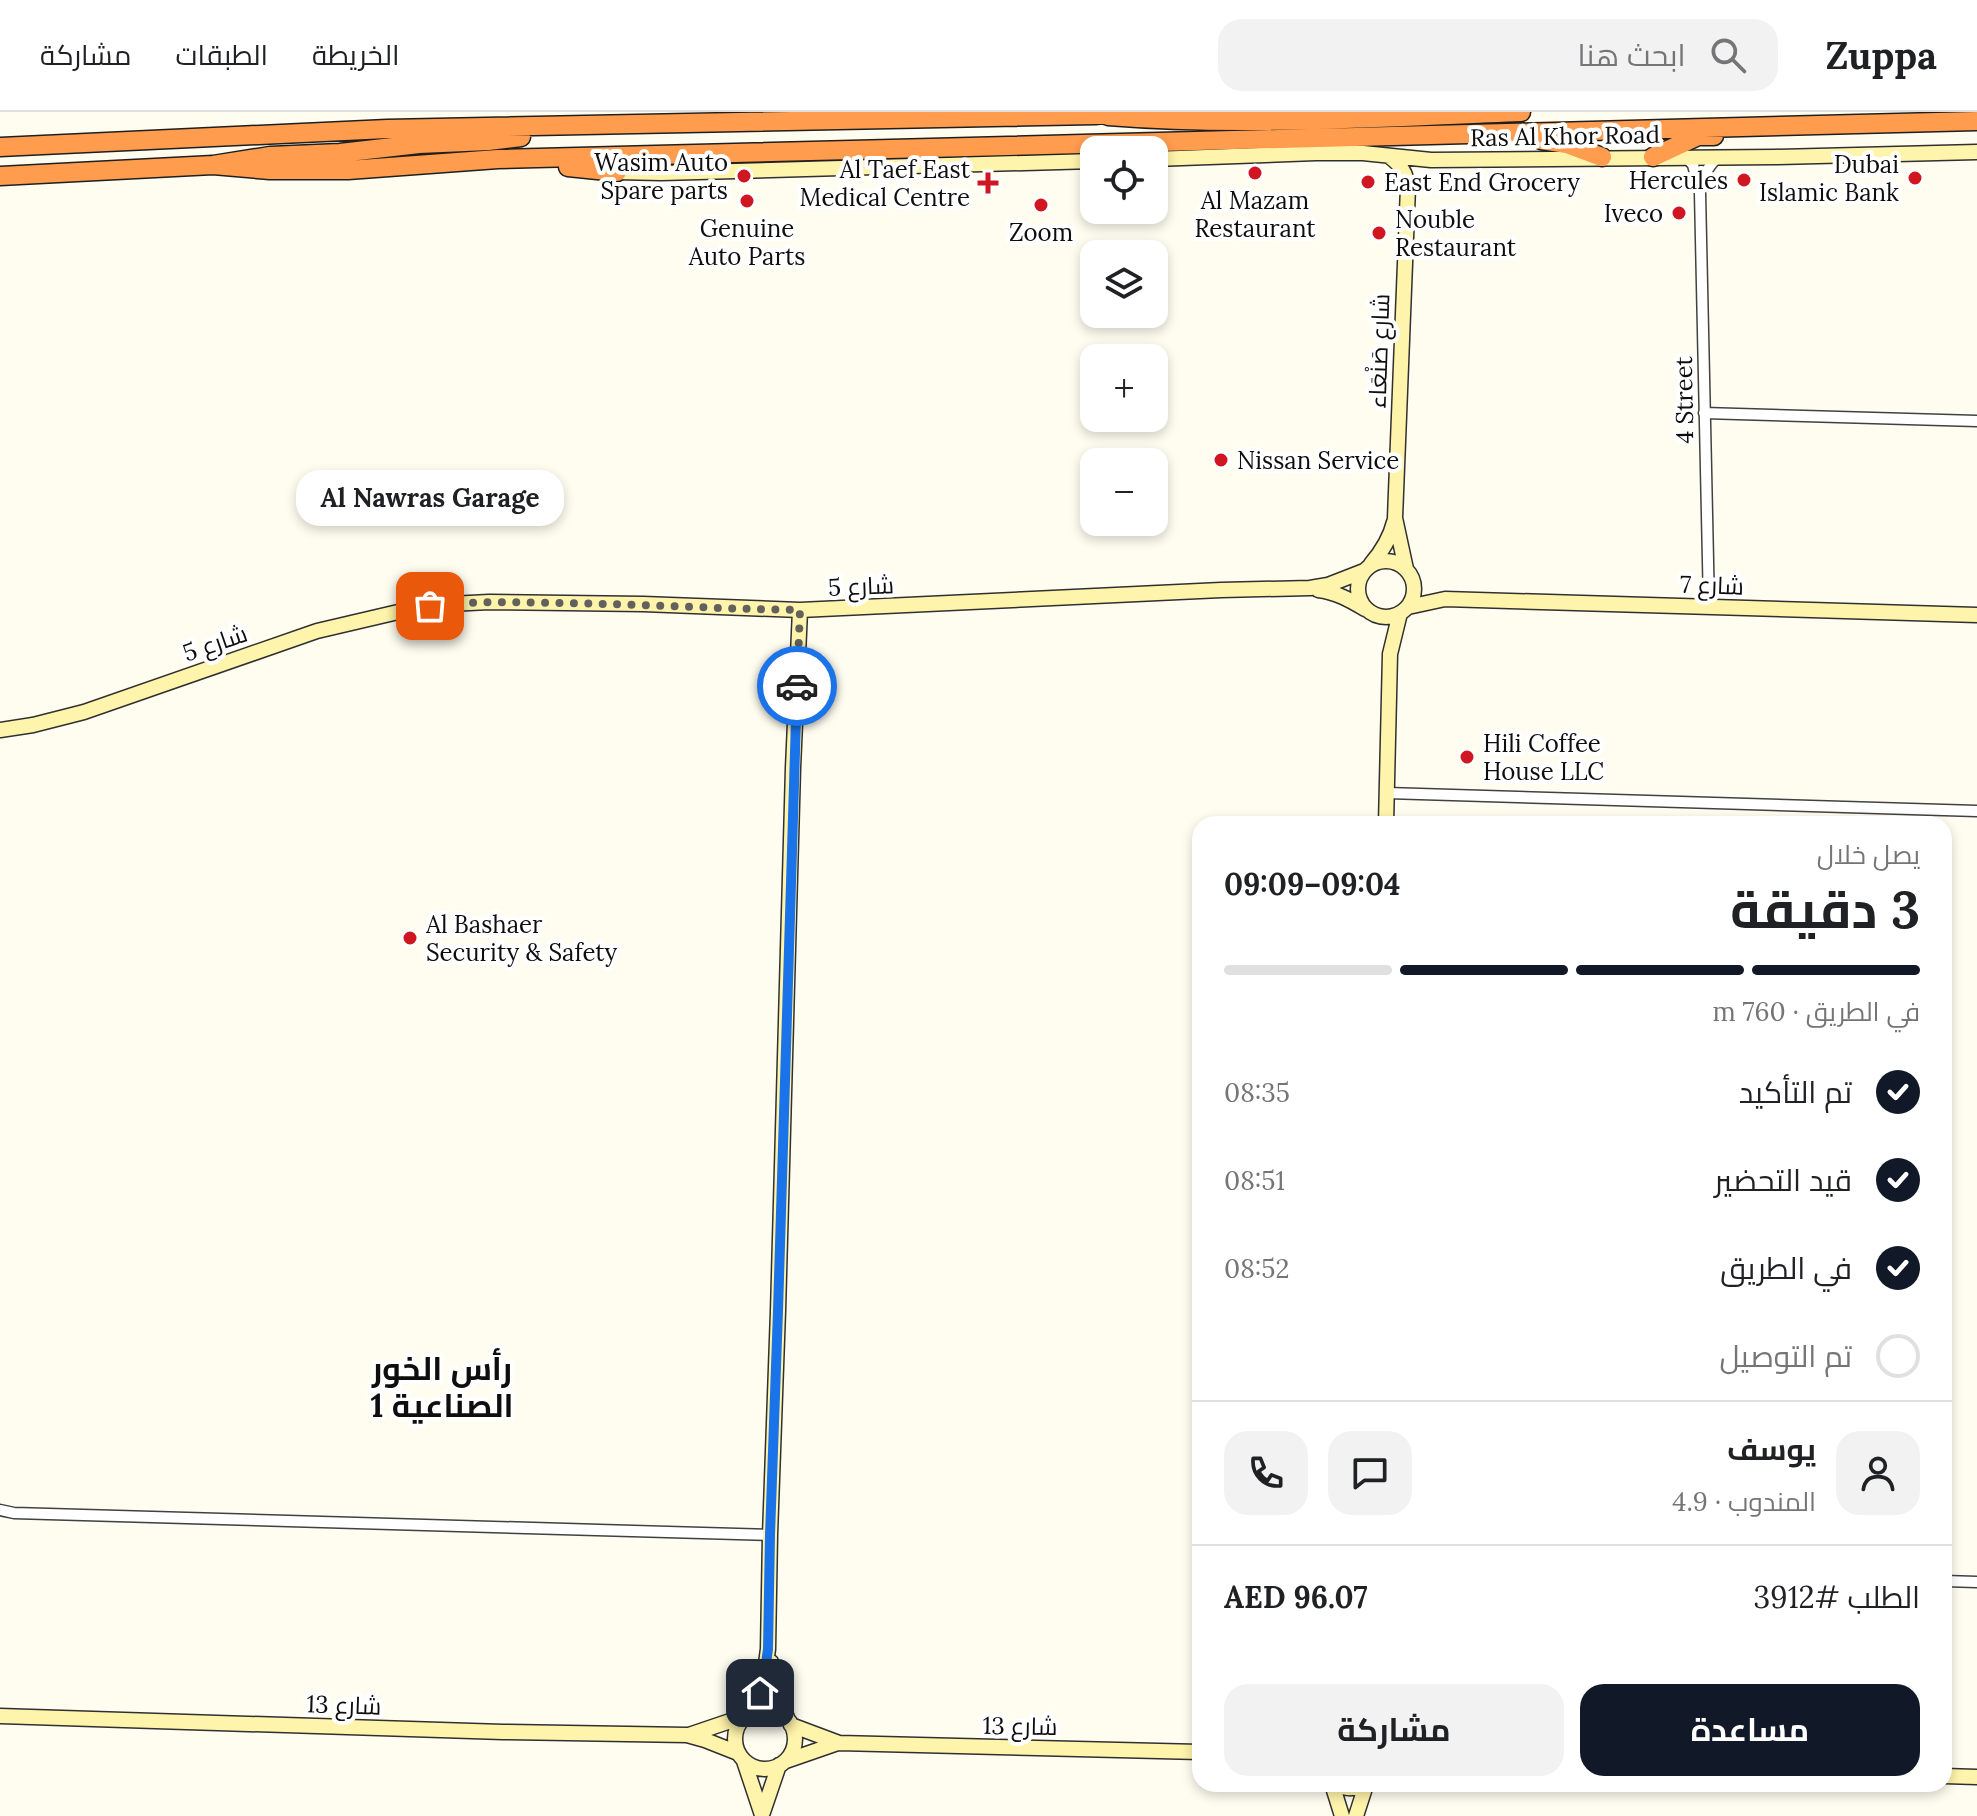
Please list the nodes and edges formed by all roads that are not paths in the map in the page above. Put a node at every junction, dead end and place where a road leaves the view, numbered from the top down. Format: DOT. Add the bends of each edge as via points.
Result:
graph roads {
  1 [pos="1119,112"];
  2 [pos="1521,112"];
  3 [pos="1095,115"];
  4 [pos="1977,122"];
  5 [pos="599,126"];
  6 [pos="1754,126"];
  7 [pos="1379,137"];
  8 [pos="0,147"];
  9 [pos="1977,152"];
  10 [pos="1389,157"];
  11 [pos="1602,157"];
  12 [pos="1653,157"];
  13 [pos="1686,157"];
  14 [pos="1168,158"];
  15 [pos="1717,158"];
  16 [pos="1431,160"];
  17 [pos="1080,161"];
  18 [pos="454,162"];
  19 [pos="213,165"];
  20 [pos="617,172"];
  21 [pos="0,176"];
  22 [pos="1408,187"];
  23 [pos="1700,193"];
  24 [pos="1704,413"];
  25 [pos="1977,421"];
  26 [pos="1395,518"];
  27 [pos="1368,568"];
  28 [pos="1409,574"];
  29 [pos="1310,588"];
  30 [pos="1445,599"];
  31 [pos="1709,607"];
  32 [pos="800,610"];
  33 [pos="1404,610"];
  34 [pos="1369,612"];
  35 [pos="1977,615"];
  36 [pos="1390,654"];
  37 [pos="0,730"];
  38 [pos="1387,793"];
  39 [pos="1977,811"];
  40 [pos="1386,816"];
  41 [pos="0,1510"];
  42 [pos="14,1513"];
  43 [pos="0,1517"];
  44 [pos="770,1535"];
  45 [pos="1952,1581"];
  46 [pos="1977,1582"];
  47 [pos="768,1649"];
  48 [pos="748,1714"];
  49 [pos="0,1716"];
  50 [pos="789,1722"];
  51 [pos="687,1735"];
  52 [pos="839,1743"];
  53 [pos="1192,1752"];
  54 [pos="741,1757"];
  55 [pos="782,1763"];
  56 [pos="1952,1776"];
  57 [pos="1977,1777"];
  58 [pos="1336,1792"];
  59 [pos="1364,1792"];
  60 [pos="762,1815"];
  61 [pos="1342,1816"];
  62 [pos="1356,1816"];
  1 -- 3 [label="highway"];
  2 -- 3 [label="highway" via="1232,121"];
  3 -- 5 [label="highway"];
  4 -- 6 [label="highway"];
  5 -- 8 [label="highway" via="387,129"];
  5 -- 19 [label="highway"];
  6 -- 7 [label="highway"];
  6 -- 12 [label="highway" via="1731,135 1698,136"];
  7 -- 11 [label="highway" via="1551,141"];
  7 -- 18 [label="highway"];
  9 -- 15 [label="street, Ras Al Khor Road"];
  10 -- 14 [label="street, Ras Al Khor Road" via="1316,153"];
  10 -- 16 [label="street, Ras Al Khor Road"];
  10 -- 22 [label="street" via="1403,169"];
  11 -- 12 [label="street, Ras Al Khor Road"];
  11 -- 16 [label="street, Ras Al Khor Road"];
  12 -- 13 [label="street, Ras Al Khor Road"];
  13 -- 15 [label="street, Ras Al Khor Road"];
  13 -- 23 [label="street, 4 Street"];
  15 -- 23 [label="street, 4 Street" via="1704,175"];
  16 -- 22 [label="street"];
  17 -- 20 [label="street"];
  18 -- 19 [label="highway" via="348,170"];
  18 -- 20 [label="highway"];
  19 -- 21 [label="highway"];
  22 -- 26 [label="street, شارع صَنْعَاء"];
  23 -- 24 [label="street, 4 Street"];
  24 -- 25 [label="street"];
  24 -- 31 [label="street, 4 Street"];
  26 -- 27 [label="street, شارع صَنْعَاء" via="1383,551"];
  26 -- 28 [label="street, شارع صَنْعَاء"];
  27 -- 28 [label="street" via="1389,561"];
  27 -- 29 [label="street, شارع 5"];
  27 -- 34 [label="street" via="1357,590"];
  28 -- 30 [label="street, شارع 7"];
  28 -- 33 [label="street" via="1414,593"];
  29 -- 32 [label="street, شارع 5"];
  29 -- 34 [label="street, شارع 5" via="1348,598"];
  30 -- 31 [label="street, شارع 7"];
  30 -- 33 [label="street, شارع 7"];
  31 -- 35 [label="street, شارع 7"];
  32 -- 37 [label="street, شارع 5" via="489,602 411,609 317,631 84,712"];
  32 -- 44 [label="street"];
  33 -- 34 [label="street" via="1392,617"];
  33 -- 36 [label="street"];
  34 -- 36 [label="street"];
  36 -- 38 [label="street"];
  38 -- 39 [label="street"];
  38 -- 40 [label="street"];
  41 -- 42 [label="street"];
  42 -- 43 [label="street"];
  42 -- 44 [label="street"];
  44 -- 47 [label="street"];
  45 -- 46 [label="street"];
  47 -- 48 [label="street" via="763,1682"];
  47 -- 50 [label="street"];
  48 -- 50 [label="street" via="771,1710"];
  48 -- 51 [label="street, شارع 13"];
  48 -- 54 [label="street" via="736,1733"];
  49 -- 51 [label="street, شارع 13"];
  50 -- 52 [label="street, شارع 13"];
  50 -- 55 [label="street" via="794,1744"];
  51 -- 54 [label="street, شارع 13"];
  52 -- 53 [label="street, شارع 13"];
  52 -- 55 [label="street, شارع 13"];
  54 -- 55 [label="street" via="761,1769"];
  54 -- 60 [label="street"];
  55 -- 60 [label="street"];
  56 -- 57 [label="street"];
  58 -- 61 [label="street"];
  59 -- 62 [label="street"];
}
